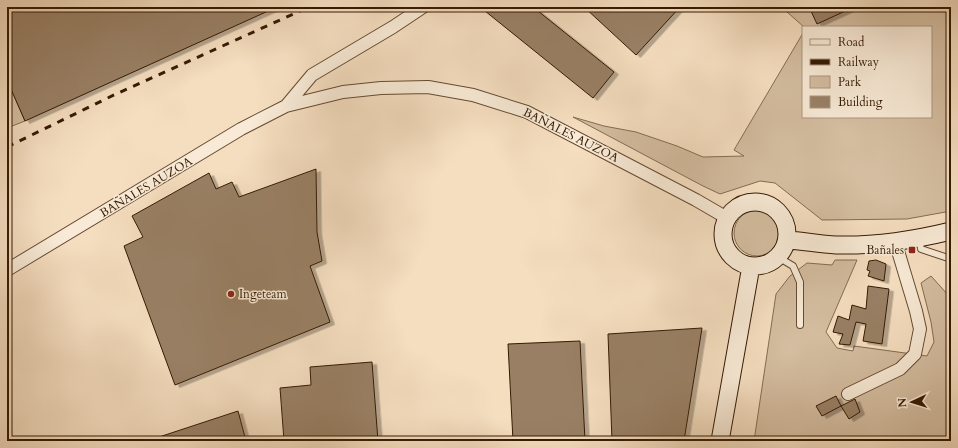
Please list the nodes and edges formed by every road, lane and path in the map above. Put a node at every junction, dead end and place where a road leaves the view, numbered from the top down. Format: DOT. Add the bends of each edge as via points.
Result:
graph roads {
  1 [pos="423,7"];
  2 [pos="286,106"];
  3 [pos="727,218"];
  4 [pos="951,231"];
  5 [pos="918,237"];
  6 [pos="787,240"];
  7 [pos="895,241"];
  8 [pos="778,257"];
  9 [pos="951,259"];
  10 [pos="751,266"];
  11 [pos="7,270"];
  12 [pos="800,325"];
  13 [pos="848,394"];
  14 [pos="720,441"];
  1 -- 2 [label="street, BAÑALES AUZOA" via="312,74"];
  2 -- 3 [label="street, BAÑALES AUZOA" via="343,92 380,88 428,87 473,95 527,112"];
  2 -- 11 [label="street, BAÑALES AUZOA" via="241,130"];
  3 -- 6 [label="street" via="741,205 761,202 779,212 787,230"];
  3 -- 10 [label="street" via="723,236 725,244 739,261"];
  4 -- 5 [label="street"];
  5 -- 7 [label="street"];
  5 -- 9 [label="lane" via="921,249"];
  6 -- 7 [label="street" via="836,245"];
  6 -- 8 [label="street"];
  7 -- 13 [label="street" via="920,329 915,354 900,369"];
  8 -- 10 [label="street" via="761,266"];
  8 -- 12 [label="lane" via="793,266 800,282"];
  10 -- 14 [label="street"];
}
